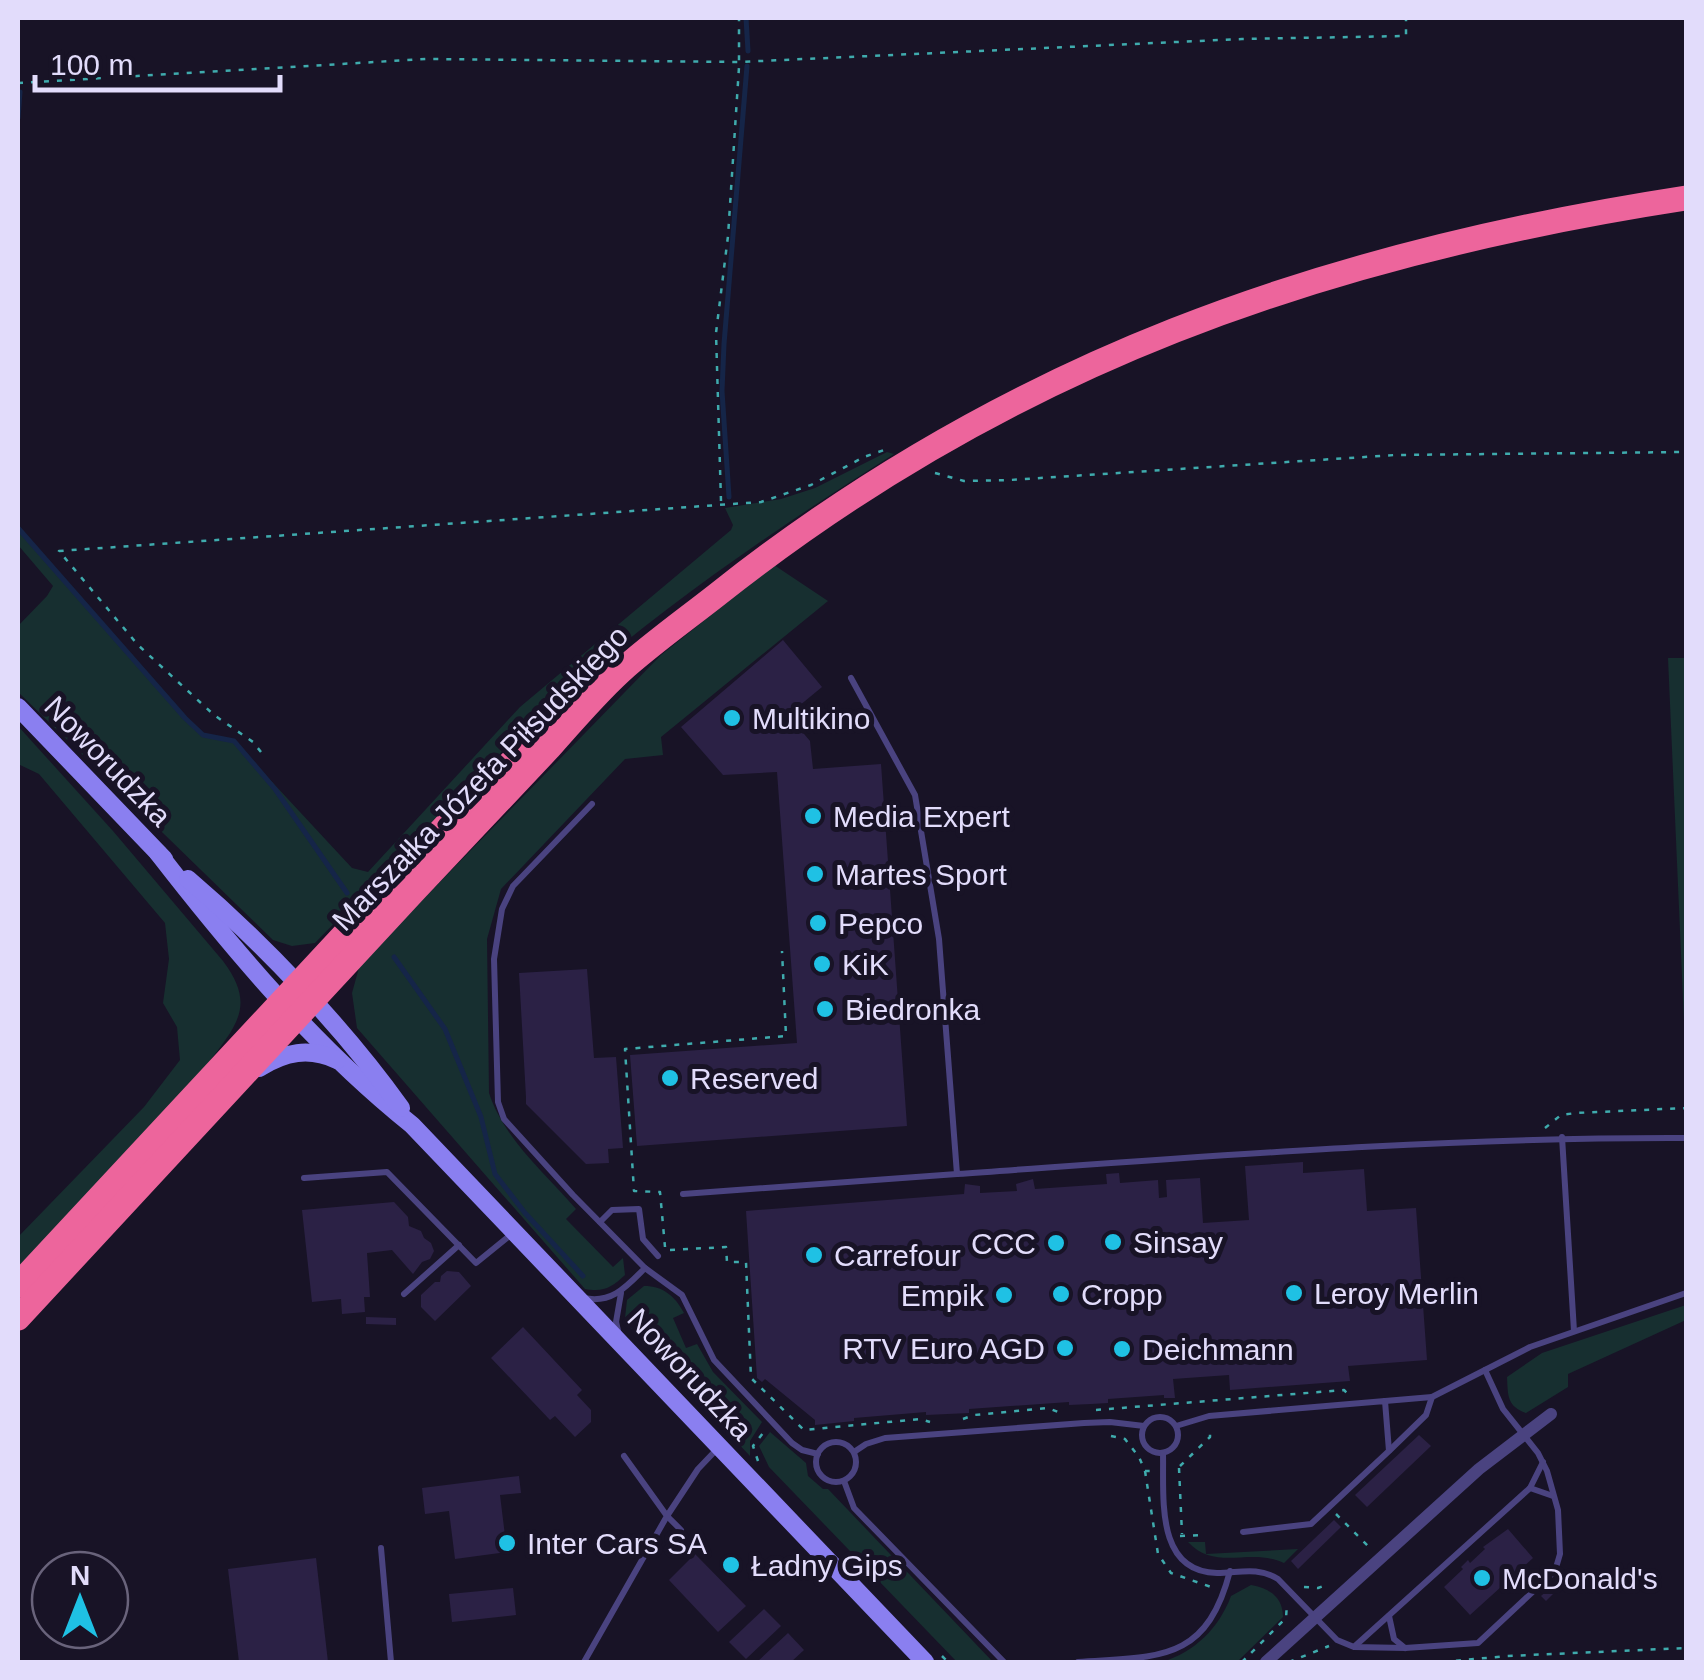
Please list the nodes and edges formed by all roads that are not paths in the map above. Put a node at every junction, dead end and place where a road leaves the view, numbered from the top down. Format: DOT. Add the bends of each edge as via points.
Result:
graph roads {
  1 [pos="1686,198"];
  2 [pos="619,672"];
  3 [pos="851,678"];
  4 [pos="18,708"];
  5 [pos="592,804"];
  6 [pos="297,1000"];
  7 [pos="340,1062"];
  8 [pos="237,1082"];
  9 [pos="412,1125"];
  10 [pos="1562,1137"];
  11 [pos="1686,1138"];
  12 [pos="957,1174"];
  13 [pos="304,1178"];
  14 [pos="683,1194"];
  15 [pos="600,1222"];
  16 [pos="514,1231"];
  17 [pos="458,1245"];
  18 [pos="658,1256"];
  19 [pos="645,1268"];
  20 [pos="18,1285"];
  21 [pos="621,1292"];
  22 [pos="1686,1293"];
  23 [pos="404,1294"];
  24 [pos="578,1297"];
  25 [pos="18,1318"];
  26 [pos="1574,1331"];
  27 [pos="620,1340"];
  28 [pos="1485,1370"];
  29 [pos="1432,1396"];
  30 [pos="1385,1402"];
  31 [pos="1551,1414"];
  32 [pos="1144,1426"];
  33 [pos="1176,1426"];
  34 [pos="1523,1434"];
  35 [pos="720,1446"];
  36 [pos="1389,1451"];
  37 [pos="854,1452"];
  38 [pos="1163,1453"];
  39 [pos="818,1454"];
  40 [pos="624,1456"];
  41 [pos="1543,1462"];
  42 [pos="844,1481"];
  43 [pos="1530,1488"];
  44 [pos="1554,1497"];
  45 [pos="667,1516"];
  46 [pos="681,1530"];
  47 [pos="1243,1532"];
  48 [pos="381,1548"];
  49 [pos="1230,1572"];
  50 [pos="1389,1615"];
  51 [pos="1314,1619"];
  52 [pos="1354,1647"];
  53 [pos="1405,1648"];
  54 [pos="916,1659"];
  55 [pos="1150,1659"];
  56 [pos="391,1662"];
  57 [pos="584,1662"];
  58 [pos="1004,1662"];
  59 [pos="1078,1662"];
  60 [pos="1266,1662"];
  1 -- 2 [label="highway, Marszałka Józefa Piłsudskiego" via="1474,237 1369,264 1143,342 1041,387 796,535"];
  2 -- 6 [label="highway, Marszałka Józefa Piłsudskiego"];
  2 -- 6 [label="highway, Marszałka Józefa Piłsudskiego" via="516,756"];
  3 -- 12 [label="lane" via="915,795 939,939"];
  4 -- 6 [label="street, Noworudzka" via="158,853 224,910"];
  5 -- 15 [label="lane" via="507,895 494,959 504,1119"];
  6 -- 7 [label="street, Noworudzka"];
  6 -- 8 [label="highway, Marszałka Józefa Piłsudskiego"];
  6 -- 9 [label="street, Noworudzka" via="380,1080"];
  6 -- 20 [label="highway, Marszałka Józefa Piłsudskiego"];
  7 -- 8 [label="street" via="286,1053"];
  7 -- 9 [label="street, Noworudzka"];
  8 -- 25 [label="highway, Marszałka Józefa Piłsudskiego"];
  9 -- 16 [label="street, Noworudzka"];
  10 -- 11 [label="lane"];
  10 -- 12 [label="lane"];
  10 -- 26 [label="lane"];
  12 -- 14 [label="lane"];
  13 -- 17 [label="lane" via="387,1172"];
  15 -- 18 [label="lane" via="612,1210 640,1209 643,1239"];
  15 -- 19 [label="lane"];
  16 -- 17 [label="lane" via="476,1263"];
  16 -- 24 [label="street, Noworudzka"];
  17 -- 23 [label="lane"];
  19 -- 21 [label="lane"];
  19 -- 39 [label="lane" via="682,1295 714,1360 772,1423 802,1450"];
  21 -- 24 [label="lane"];
  21 -- 27 [label="lane"];
  22 -- 26 [label="lane"];
  24 -- 27 [label="street, Noworudzka"];
  26 -- 28 [label="lane"];
  27 -- 35 [label="street, Noworudzka"];
  28 -- 29 [label="lane"];
  28 -- 34 [label="lane" via="1502,1409"];
  29 -- 30 [label="lane"];
  29 -- 36 [label="lane" via="1426,1415"];
  30 -- 33 [label="lane" via="1210,1416"];
  30 -- 36 [label="lane"];
  31 -- 34 [label="street"];
  32 -- 33 [label="lane" via="1158,1417"];
  32 -- 37 [label="lane" via="1110,1422 895,1437"];
  32 -- 38 [label="lane" via="1145,1446"];
  33 -- 38 [label="lane" via="1177,1444"];
  34 -- 41 [label="lane"];
  34 -- 51 [label="street"];
  35 -- 45 [label="lane"];
  35 -- 54 [label="street, Noworudzka"];
  36 -- 47 [label="lane" via="1311,1524"];
  37 -- 39 [label="lane" via="838,1442"];
  37 -- 42 [label="lane" via="856,1469"];
  38 -- 49 [label="lane" via="1170,1545 1201,1571"];
  39 -- 42 [label="lane" via="822,1476"];
  40 -- 45 [label="lane"];
  41 -- 43 [label="lane"];
  41 -- 44 [label="lane"];
  42 -- 58 [label="lane" via="854,1508"];
  43 -- 44 [label="lane"];
  43 -- 50 [label="lane"];
  44 -- 53 [label="lane" via="1560,1554 1555,1571 1478,1643"];
  45 -- 46 [label="lane"];
  45 -- 57 [label="lane"];
  48 -- 56 [label="lane"];
  49 -- 51 [label="lane" via="1268,1573"];
  49 -- 55 [label="lane" via="1221,1600 1192,1640"];
  50 -- 52 [label="lane"];
  50 -- 53 [label="lane" via="1394,1638"];
  51 -- 52 [label="lane"];
  51 -- 60 [label="street"];
  52 -- 53 [label="lane"];
  55 -- 59 [label="lane"];
}
